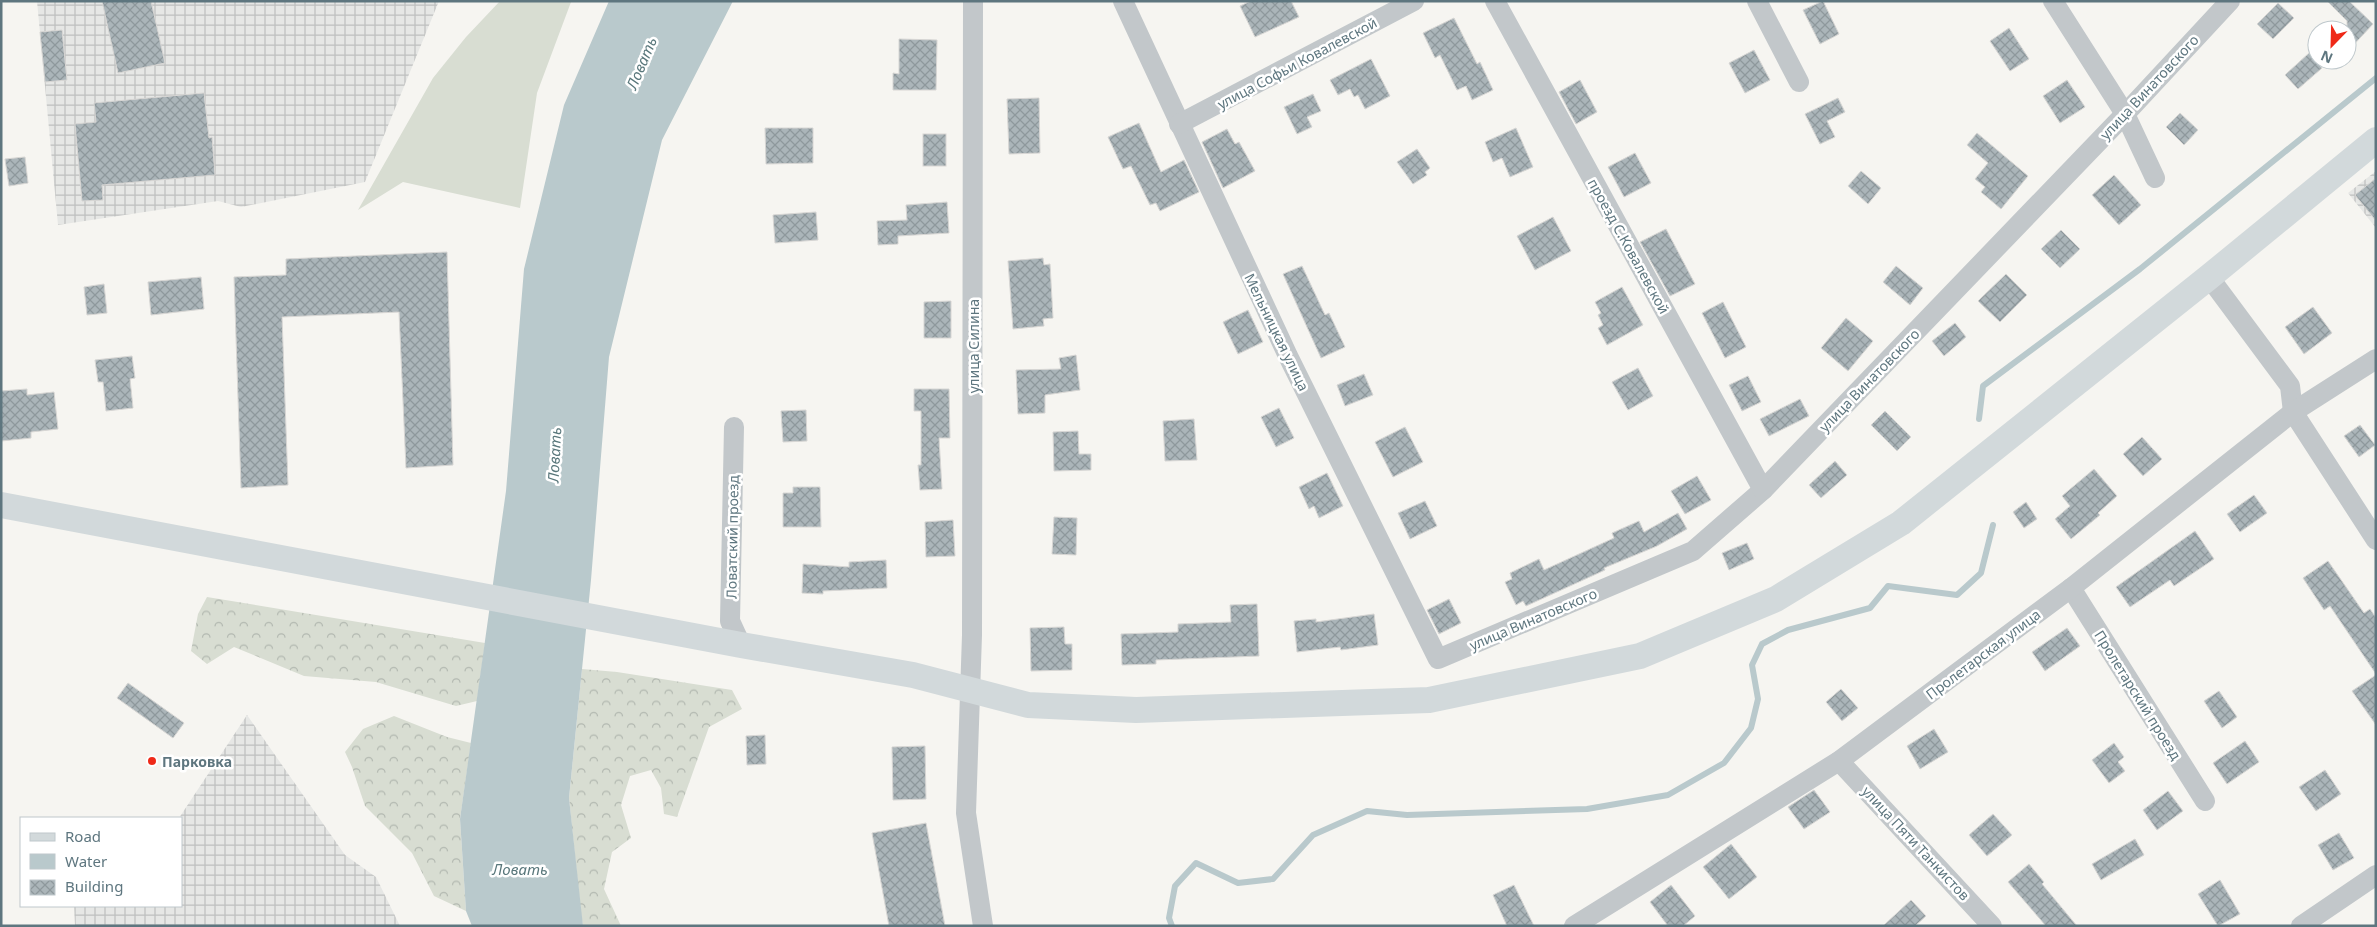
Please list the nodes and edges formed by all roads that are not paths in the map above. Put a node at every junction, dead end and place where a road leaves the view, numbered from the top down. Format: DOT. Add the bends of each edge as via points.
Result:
graph roads {
  1 [pos="973,1"];
  2 [pos="1123,1"];
  3 [pos="1414,1"];
  4 [pos="1495,1"];
  5 [pos="1757,1"];
  6 [pos="2053,1"];
  7 [pos="2230,1"];
  8 [pos="1799,82"];
  9 [pos="2125,114"];
  10 [pos="1179,124"];
  11 [pos="2376,140"];
  12 [pos="2155,178"];
  13 [pos="2208,277"];
  14 [pos="2376,359"];
  15 [pos="2294,412"];
  16 [pos="734,427"];
  17 [pos="1763,490"];
  18 [pos="1,505"];
  19 [pos="2376,540"];
  20 [pos="2071,588"];
  21 [pos="741,645"];
  22 [pos="1438,659"];
  23 [pos="970,691"];
  24 [pos="1839,761"];
  25 [pos="2205,801"];
  26 [pos="2376,875"];
  27 [pos="983,926"];
  28 [pos="1574,926"];
  29 [pos="1992,926"];
  30 [pos="2301,926"];
  1 -- 23 [label="street, улица Силина"];
  2 -- 10 [label="street, Мельницкая улица"];
  3 -- 10 [label="street, улица Софьи Ковалевской"];
  4 -- 17 [label="street, проезд С.Ковалевской"];
  5 -- 8 [label="street"];
  6 -- 9 [label="street"];
  7 -- 9 [label="street, улица Винатовского"];
  9 -- 12 [label="street"];
  9 -- 17 [label="street, улица Винатовского"];
  10 -- 22 [label="street, Мельницкая улица" via="1288,356"];
  11 -- 13 [label="main road"];
  13 -- 15 [label="street" via="2290,386"];
  13 -- 23 [label="main road" via="1901,523 1776,598 1640,656 1429,700 1136,710 1028,705"];
  14 -- 15 [label="street, Пролетарская улица"];
  15 -- 19 [label="street"];
  15 -- 20 [label="street, Пролетарская улица"];
  16 -- 21 [label="street, Ловатский проезд" via="730,621"];
  17 -- 22 [label="street, улица Винатовского" via="1693,551"];
  18 -- 21 [label="main road"];
  20 -- 24 [label="street, Пролетарская улица"];
  20 -- 25 [label="street, Пролетарский проезд"];
  21 -- 23 [label="main road" via="913,675"];
  23 -- 27 [label="street, улица Силина" via="966,813"];
  24 -- 28 [label="street, Пролетарская улица"];
  24 -- 29 [label="street, улица Пяти Танкистов"];
  26 -- 30 [label="street"];
}
